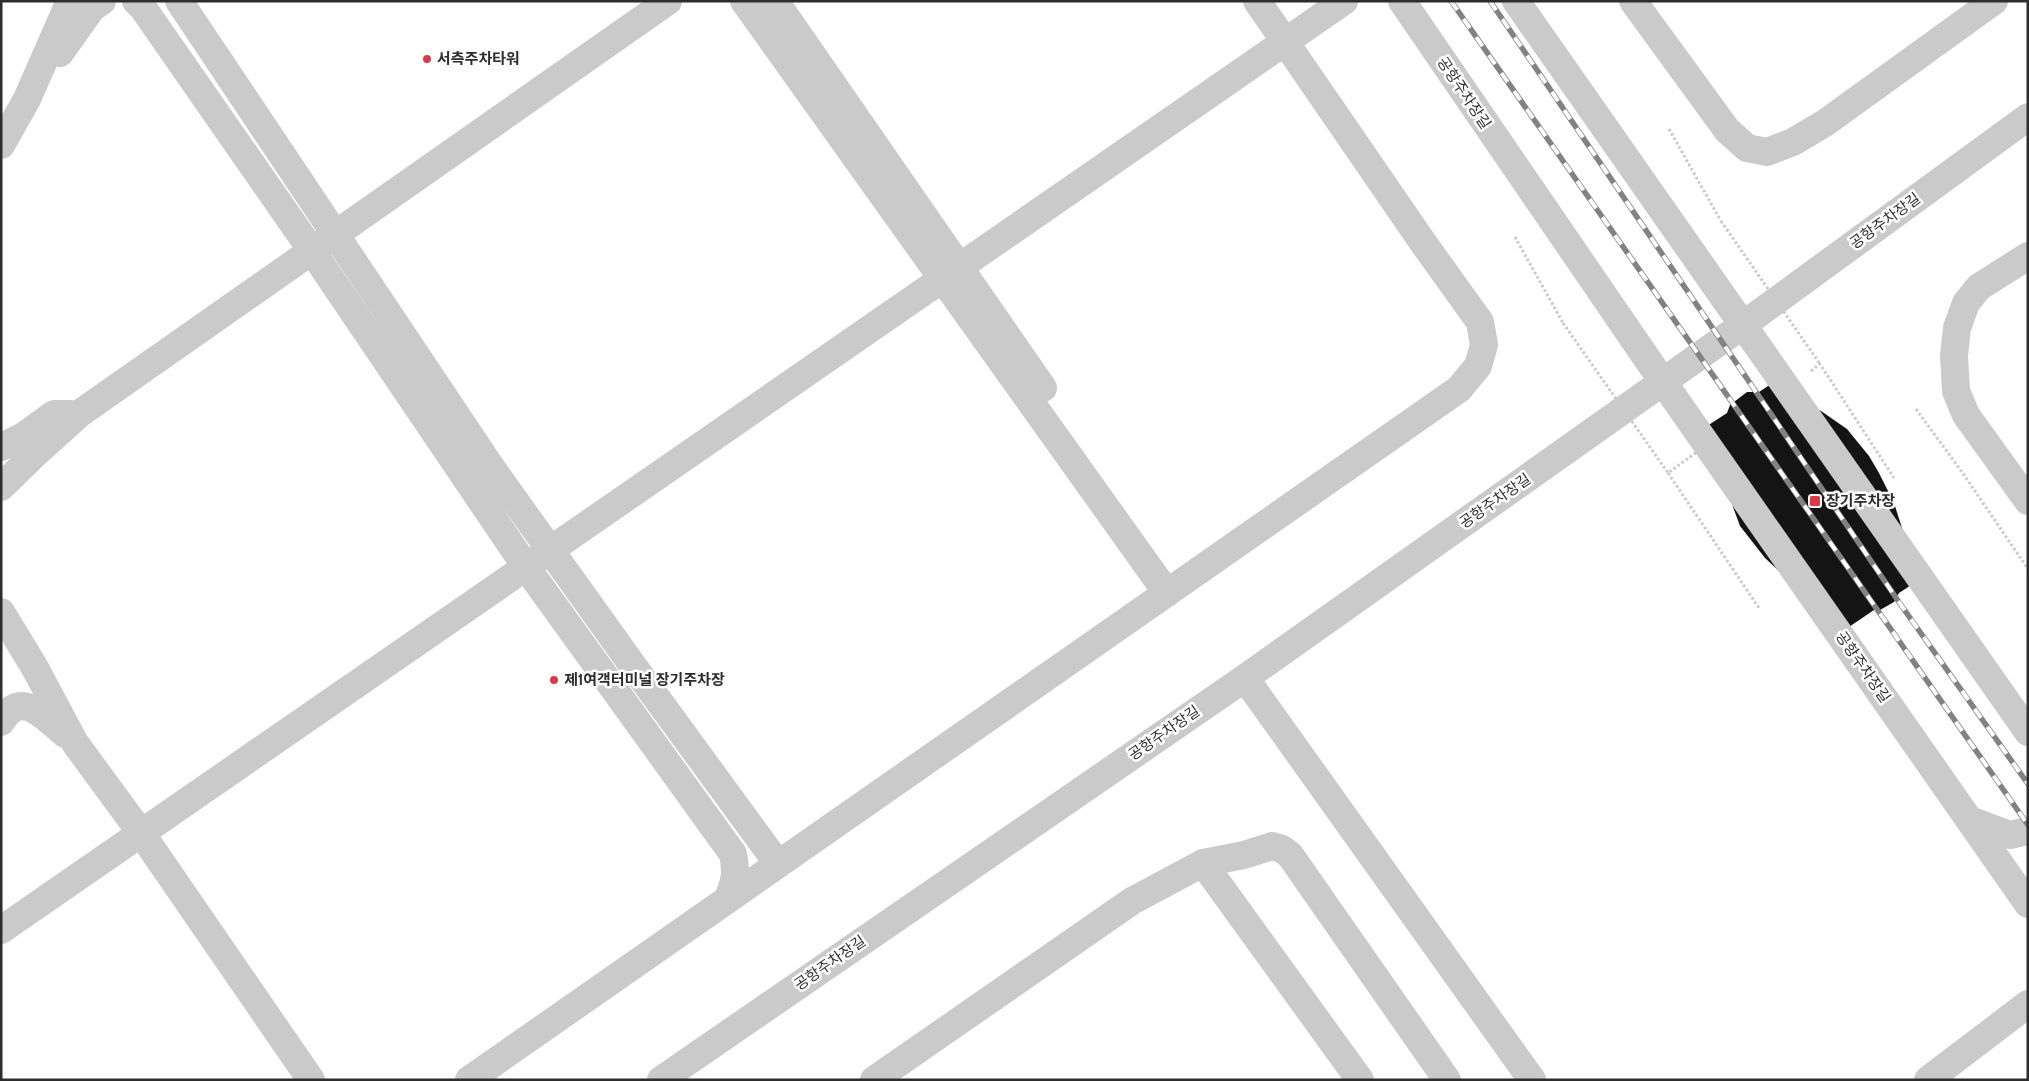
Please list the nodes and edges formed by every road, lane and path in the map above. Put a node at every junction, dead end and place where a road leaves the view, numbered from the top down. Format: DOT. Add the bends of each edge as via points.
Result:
graph roads {
  1 [pos="70,1"];
  2 [pos="102,1"];
  3 [pos="136,1"];
  4 [pos="179,1"];
  5 [pos="668,1"];
  6 [pos="744,1"];
  7 [pos="775,1"];
  8 [pos="1257,1"];
  9 [pos="1344,1"];
  10 [pos="1402,1"];
  11 [pos="1516,1"];
  12 [pos="1633,1"];
  13 [pos="1994,1"];
  14 [pos="1284,42"];
  15 [pos="27,99"];
  16 [pos="2028,117"];
  17 [pos="1669,129"];
  18 [pos="1,146"];
  19 [pos="336,234"];
  20 [pos="1515,237"];
  21 [pos="312,251"];
  22 [pos="2028,256"];
  23 [pos="951,273"];
  24 [pos="1743,325"];
  25 [pos="1663,382"];
  26 [pos="1916,409"];
  27 [pos="79,414"];
  28 [pos="1712,441"];
  29 [pos="1,447"];
  30 [pos="1668,473"];
  31 [pos="1894,478"];
  32 [pos="1,487"];
  33 [pos="2028,500"];
  34 [pos="550,550"];
  35 [pos="526,567"];
  36 [pos="2028,569"];
  37 [pos="1173,589"];
  38 [pos="1759,608"];
  39 [pos="1,612"];
  40 [pos="1245,678"];
  41 [pos="1,722"];
  42 [pos="2028,732"];
  43 [pos="75,743"];
  44 [pos="1970,820"];
  45 [pos="2028,831"];
  46 [pos="141,833"];
  47 [pos="1203,863"];
  48 [pos="778,864"];
  49 [pos="727,900"];
  50 [pos="2028,904"];
  51 [pos="1,930"];
  52 [pos="2028,1004"];
  53 [pos="310,1080"];
  54 [pos="469,1080"];
  55 [pos="661,1080"];
  56 [pos="874,1080"];
  57 [pos="1360,1080"];
  58 [pos="1447,1080"];
  59 [pos="1532,1080"];
  60 [pos="1928,1080"];
  1 -- 15 [label="lane"];
  2 -- 15 [label="lane" via="92,8"];
  3 -- 21 [label="lane" via="144,8"];
  4 -- 19 [label="lane"];
  5 -- 19 [label="lane"];
  6 -- 23 [label="lane"];
  7 -- 23 [label="lane"];
  8 -- 14 [label="lane"];
  9 -- 14 [label="lane"];
  10 -- 25 [label="lane, 공항주차장길"];
  11 -- 24 [label="lane"];
  12 -- 13 [label="lane" via="1727,130 1747,148 1767,152 1793,142 1825,123"];
  14 -- 23 [label="lane"];
  14 -- 37 [label="lane" via="1480,322 1484,345 1478,366 1459,389"];
  15 -- 18 [label="lane"];
  16 -- 24 [label="lane, 공항주차장길"];
  17 -- 31 [label="path, bridge" via="1721,220"];
  19 -- 21 [label="lane"];
  19 -- 34 [label="lane"];
  20 -- 30 [label="path, bridge" via="1563,323"];
  21 -- 27 [label="lane"];
  21 -- 35 [label="lane"];
  22 -- 33 [label="lane" via="1979,287 1966,303 1954,356 1956,391 1966,415"];
  23 -- 34 [label="lane"];
  23 -- 37 [label="lane"];
  24 -- 25 [label="lane, 공항주차장길"];
  24 -- 42 [label="lane"];
  25 -- 40 [label="lane, 공항주차장길"];
  25 -- 44 [label="lane, 공항주차장길"];
  26 -- 36 [label="path"];
  27 -- 29 [label="lane" via="54,414 22,437"];
  27 -- 32 [label="lane"];
  28 -- 30 [label="path, bridge"];
  30 -- 38 [label="path"];
  34 -- 35 [label="lane"];
  34 -- 48 [label="lane"];
  35 -- 46 [label="lane"];
  35 -- 49 [label="lane" via="734,854 737,870"];
  37 -- 48 [label="lane"];
  39 -- 43 [label="lane"];
  40 -- 55 [label="lane, 공항주차장길"];
  40 -- 59 [label="lane"];
  41 -- 43 [label="lane" via="6,713 16,706 26,705"];
  43 -- 46 [label="lane"];
  44 -- 45 [label="lane" via="2010,835"];
  44 -- 50 [label="lane, 공항주차장길"];
  46 -- 51 [label="lane"];
  46 -- 53 [label="lane"];
  47 -- 56 [label="lane" via="1132,901"];
  47 -- 57 [label="lane"];
  47 -- 58 [label="lane" via="1272,846 1282,848 1290,855"];
  48 -- 49 [label="lane"];
  49 -- 54 [label="lane"];
  52 -- 60 [label="lane"];
}
